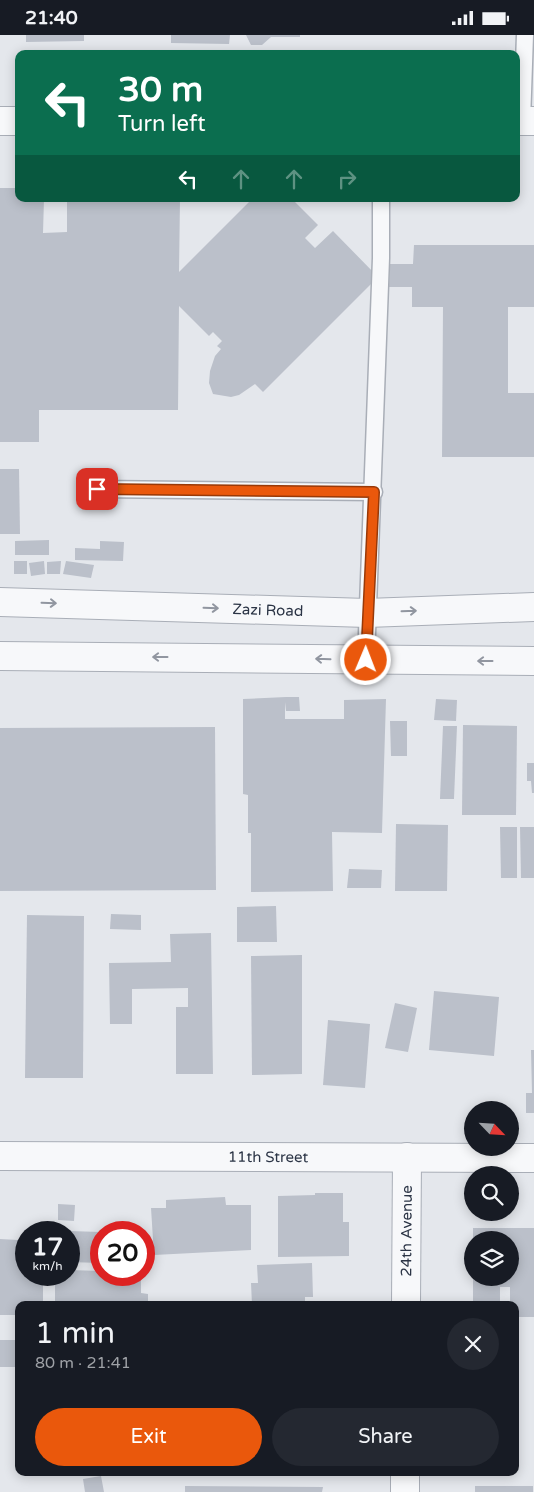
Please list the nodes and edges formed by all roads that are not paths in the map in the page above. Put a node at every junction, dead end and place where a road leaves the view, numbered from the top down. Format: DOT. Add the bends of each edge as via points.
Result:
graph roads {
  1 [pos="525,35"];
  2 [pos="0,121"];
  3 [pos="15,121"];
  4 [pos="524,121"];
  5 [pos="381,202"];
  6 [pos="97,489"];
  7 [pos="374,492"];
  8 [pos="0,602"];
  9 [pos="534,607"];
  10 [pos="367,613"];
  11 [pos="0,656"];
  12 [pos="366,660"];
  13 [pos="534,661"];
  14 [pos="0,1156"];
  15 [pos="406,1157"];
  16 [pos="534,1158"];
  17 [pos="406,1301"];
  18 [pos="405,1476"];
  19 [pos="405,1492"];
  1 -- 4 [label="lane"];
  2 -- 3 [label="street"];
  5 -- 7 [label="lane"];
  6 -- 7 [label="lane"];
  7 -- 10 [label="lane"];
  8 -- 10 [label="street, Zazi Road, one-way"];
  10 -- 9 [label="street, Zazi Road, one-way"];
  10 -- 12 [label="lane"];
  12 -- 11 [label="street, one-way"];
  13 -- 12 [label="street, one-way"];
  14 -- 15 [label="street, 11th Street"];
  15 -- 16 [label="street, 11th Street"];
  15 -- 17 [label="street, 24th Avenue"];
  18 -- 19 [label="street"];
}
